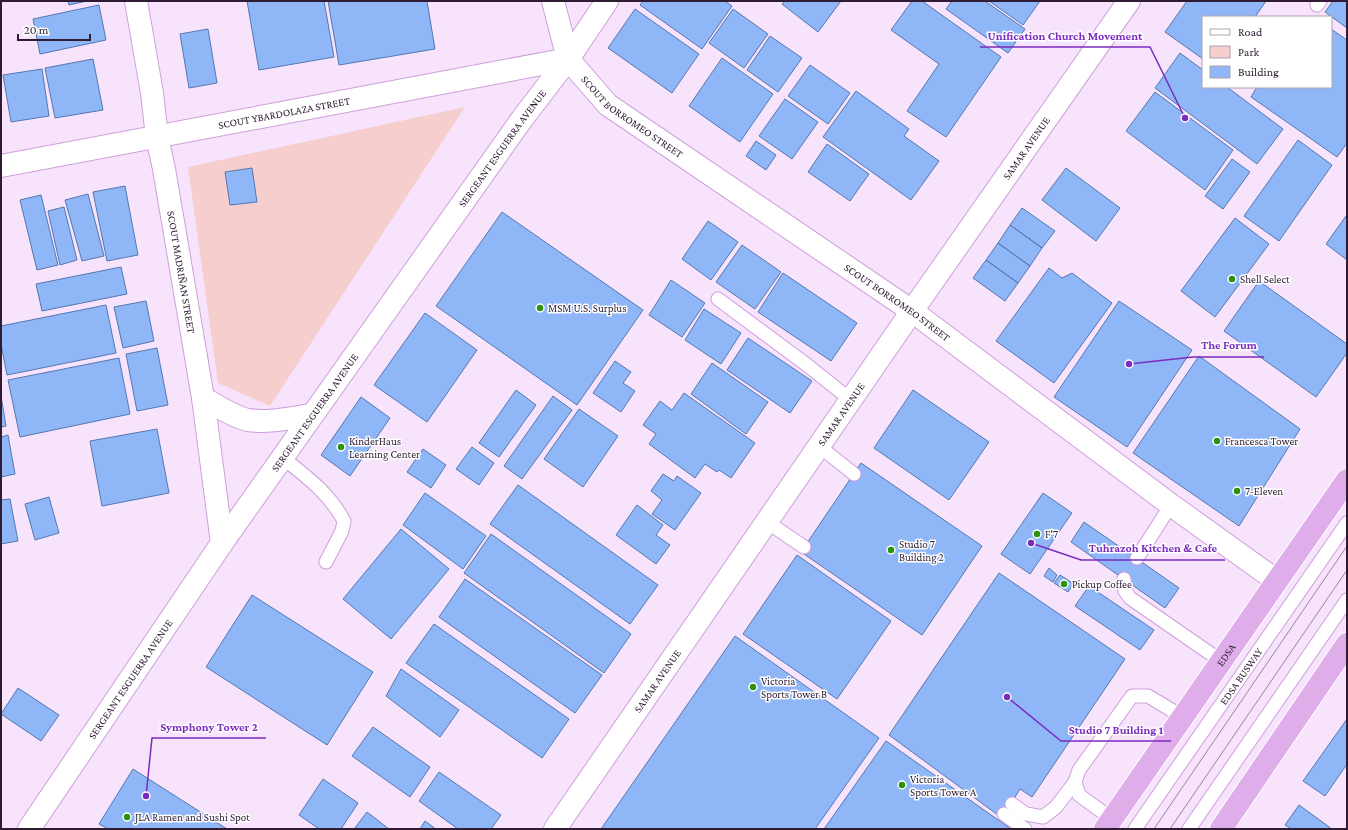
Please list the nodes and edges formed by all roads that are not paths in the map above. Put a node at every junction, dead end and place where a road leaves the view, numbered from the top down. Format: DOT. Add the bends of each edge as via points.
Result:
graph roads {
  1 [pos="136,1"];
  2 [pos="553,1"];
  3 [pos="607,1"];
  4 [pos="1129,1"];
  5 [pos="568,59"];
  6 [pos="157,137"];
  7 [pos="1,166"];
  8 [pos="718,299"];
  9 [pos="912,311"];
  10 [pos="203,398"];
  11 [pos="851,400"];
  12 [pos="312,415"];
  13 [pos="819,446"];
  14 [pos="283,458"];
  15 [pos="854,474"];
  16 [pos="1347,480"];
  17 [pos="1171,505"];
  18 [pos="767,522"];
  19 [pos="1347,523"];
  20 [pos="222,543"];
  21 [pos="804,548"];
  22 [pos="1137,558"];
  23 [pos="326,562"];
  24 [pos="1124,579"];
  25 [pos="1277,581"];
  26 [pos="1347,600"];
  27 [pos="1347,644"];
  28 [pos="1221,661"];
  29 [pos="1182,717"];
  30 [pos="1075,782"];
  31 [pos="1108,824"];
  32 [pos="29,829"];
  33 [pos="555,829"];
  34 [pos="1025,829"];
  35 [pos="1136,829"];
  36 [pos="1189,829"];
  37 [pos="1221,829"];
  1 -- 6 [label="street, SCOUT MADRIÑAN STREET"];
  2 -- 5 [label="street, SCOUT BORROMEO STREET"];
  3 -- 5 [label="street, SERGEANT ESGUERRA AVENUE"];
  4 -- 9 [label="street, SAMAR AVENUE"];
  5 -- 6 [label="street, SCOUT YBARDOLAZA STREET"];
  5 -- 9 [label="street, SCOUT BORROMEO STREET" via="608,105"];
  5 -- 12 [label="street, SERGEANT ESGUERRA AVENUE" via="522,119"];
  6 -- 7 [label="street, SCOUT YBARDOLAZA STREET"];
  6 -- 10 [label="street, SCOUT MADRIÑAN STREET"];
  8 -- 11 [label="lane"];
  9 -- 11 [label="street, SAMAR AVENUE"];
  9 -- 17 [label="street, SCOUT BORROMEO STREET"];
  10 -- 12 [label="street" via="246,420 272,421"];
  10 -- 20 [label="street, SCOUT MADRIÑAN STREET"];
  11 -- 13 [label="street, SAMAR AVENUE"];
  12 -- 14 [label="street, SERGEANT ESGUERRA AVENUE"];
  13 -- 15 [label="lane"];
  13 -- 18 [label="street, SAMAR AVENUE"];
  14 -- 20 [label="street, SERGEANT ESGUERRA AVENUE"];
  14 -- 23 [label="lane" via="330,498 344,521 342,531"];
  16 -- 25 [label="highway, EDSA"];
  17 -- 22 [label="lane"];
  17 -- 25 [label="street, SCOUT BORROMEO STREET"];
  18 -- 21 [label="lane"];
  18 -- 33 [label="street, SAMAR AVENUE"];
  19 -- 35 [label="lane, EDSA BUSWAY"];
  20 -- 32 [label="street, SERGEANT ESGUERRA AVENUE"];
  24 -- 28 [label="lane" via="1125,591 1130,598"];
  25 -- 28 [label="highway, EDSA"];
  26 -- 36 [label="lane"];
  27 -- 37 [label="highway"];
  28 -- 29 [label="highway, EDSA"];
  29 -- 30 [label="lane" via="1148,696 1132,696 1079,770"];
  29 -- 31 [label="highway, EDSA"];
  30 -- 31 [label="lane" via="1079,795"];
  30 -- 34 [label="lane" via="1056,807 1043,817 1008,809"];
}
